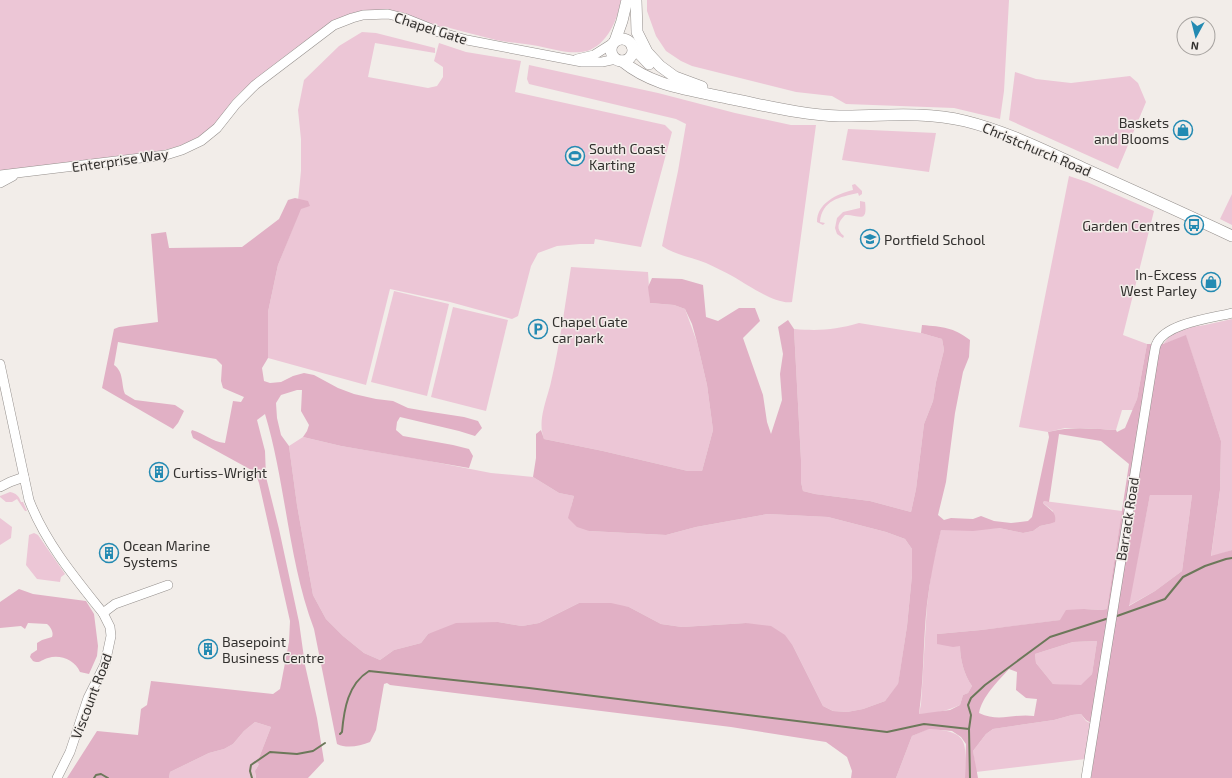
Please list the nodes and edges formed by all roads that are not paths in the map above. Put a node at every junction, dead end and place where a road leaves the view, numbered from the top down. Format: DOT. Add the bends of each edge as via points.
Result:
graph roads {
  1 [pos="627,0"];
  2 [pos="631,0"];
  3 [pos="636,0"];
  4 [pos="614,42"];
  5 [pos="631,44"];
  6 [pos="571,60"];
  7 [pos="619,60"];
  8 [pos="281,66"];
  9 [pos="712,94"];
  10 [pos="727,98"];
  11 [pos="22,173"];
  12 [pos="0,175"];
  13 [pos="0,183"];
  14 [pos="1232,236"];
  15 [pos="1232,313"];
  16 [pos="0,364"];
  17 [pos="24,478"];
  18 [pos="0,487"];
  19 [pos="168,585"];
  20 [pos="103,613"];
  21 [pos="57,778"];
  22 [pos="1086,778"];
  1 -- 4 [label="main road"];
  2 -- 5 [label="main road"];
  3 -- 10 [label="main road" via="637,32 647,52 675,77"];
  4 -- 5 [label="main road" via="624,39"];
  4 -- 6 [label="street, Chapel Gate" via="594,55"];
  4 -- 7 [label="main road" via="611,52"];
  5 -- 7 [label="main road" via="630,56"];
  5 -- 9 [label="main road, Christchurch Road" via="651,66 668,78"];
  6 -- 7 [label="street, Chapel Gate" via="588,63"];
  6 -- 8 [label="street, Chapel Gate" via="467,40 404,18 375,14 352,18 334,25"];
  7 -- 9 [label="main road, Christchurch Road" via="668,86"];
  8 -- 11 [label="street, Enterprise Way" via="255,85 210,134 182,150 149,157"];
  9 -- 10 [label="main road, Christchurch Road"];
  10 -- 14 [label="main road, Christchurch Road" via="798,112 837,116 926,116 985,126 1040,148"];
  11 -- 12 [label="street, Enterprise Way"];
  11 -- 13 [label="street, Enterprise Way"];
  15 -- 22 [label="street, Barrack Road" via="1177,327 1157,342"];
  16 -- 17 [label="street"];
  17 -- 18 [label="street"];
  17 -- 20 [label="street" via="34,512 46,537"];
  19 -- 20 [label="street" via="115,604"];
  20 -- 21 [label="street, Viscount Road" via="110,627 111,636 105,664 88,698 70,752"];
}
